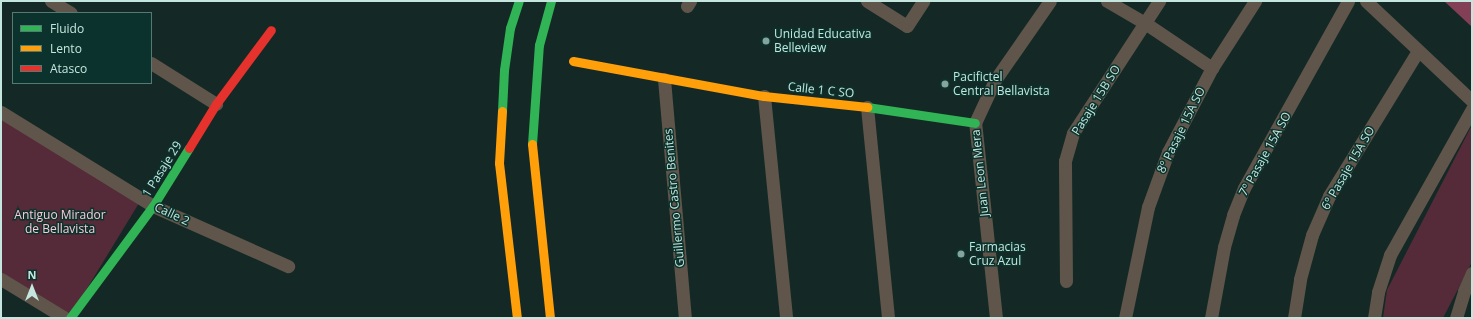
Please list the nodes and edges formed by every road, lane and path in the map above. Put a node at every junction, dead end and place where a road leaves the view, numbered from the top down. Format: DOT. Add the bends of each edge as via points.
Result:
graph roads {
  1 [pos="52,1"];
  2 [pos="518,1"];
  3 [pos="551,1"];
  4 [pos="867,1"];
  5 [pos="923,1"];
  6 [pos="1050,1"];
  7 [pos="1107,1"];
  8 [pos="1159,1"];
  9 [pos="1255,1"];
  10 [pos="1348,1"];
  11 [pos="1366,1"];
  12 [pos="69,12"];
  13 [pos="1145,23"];
  14 [pos="271,30"];
  15 [pos="1418,51"];
  16 [pos="572,61"];
  17 [pos="152,64"];
  18 [pos="1212,68"];
  19 [pos="664,79"];
  20 [pos="764,96"];
  21 [pos="1472,101"];
  22 [pos="216,104"];
  23 [pos="866,107"];
  24 [pos="1472,108"];
  25 [pos="1,112"];
  26 [pos="975,123"];
  27 [pos="153,206"];
  28 [pos="288,266"];
  29 [pos="1472,273"];
  30 [pos="1,279"];
  31 [pos="1066,281"];
  32 [pos="65,318"];
  33 [pos="70,318"];
  34 [pos="517,318"];
  35 [pos="550,318"];
  36 [pos="685,318"];
  37 [pos="786,318"];
  38 [pos="888,318"];
  39 [pos="996,318"];
  40 [pos="1125,318"];
  41 [pos="1211,318"];
  42 [pos="1294,318"];
  43 [pos="1374,318"];
  44 [pos="1456,318"];
  1 -- 12 [label="street"];
  2 -- 34 [label="street" via="510,28 504,70 499,163"];
  3 -- 35 [label="street" via="539,45 532,127 532,158"];
  4 -- 5 [label="street" via="907,26"];
  6 -- 26 [label="street, Juan Leon Mera" via="995,80"];
  7 -- 13 [label="street"];
  8 -- 13 [label="street, Pasaje 15B SO"];
  9 -- 18 [label="street, 8º Pasaje 15A SO"];
  10 -- 41 [label="street, 7º Pasaje 15A SO" via="1244,188 1224,248"];
  11 -- 15 [label="street"];
  13 -- 18 [label="street"];
  13 -- 31 [label="street, Pasaje 15B SO" via="1073,133 1065,161"];
  14 -- 22 [label="street, 1 Pasaje 29"];
  15 -- 21 [label="street"];
  15 -- 42 [label="street, 6º Pasaje 15A SO" via="1329,196 1312,235 1300,279"];
  16 -- 19 [label="street, Calle 1 C SO"];
  17 -- 22 [label="street"];
  18 -- 40 [label="street, 8º Pasaje 15A SO" via="1168,152 1148,206"];
  19 -- 20 [label="street, Calle 1 C SO"];
  19 -- 36 [label="street, Guillermo Castro Benites"];
  20 -- 23 [label="street, Calle 1 C SO"];
  20 -- 37 [label="street"];
  22 -- 27 [label="street, 1 Pasaje 29"];
  23 -- 26 [label="street, Calle 1 C SO"];
  23 -- 38 [label="street"];
  24 -- 43 [label="street" via="1390,255 1378,292"];
  25 -- 27 [label="street, Calle 2"];
  26 -- 39 [label="street, Juan Leon Mera"];
  27 -- 28 [label="street, Calle 2"];
  27 -- 33 [label="street, 1 Pasaje 29"];
  29 -- 44 [label="street"];
  30 -- 32 [label="street"];
}
